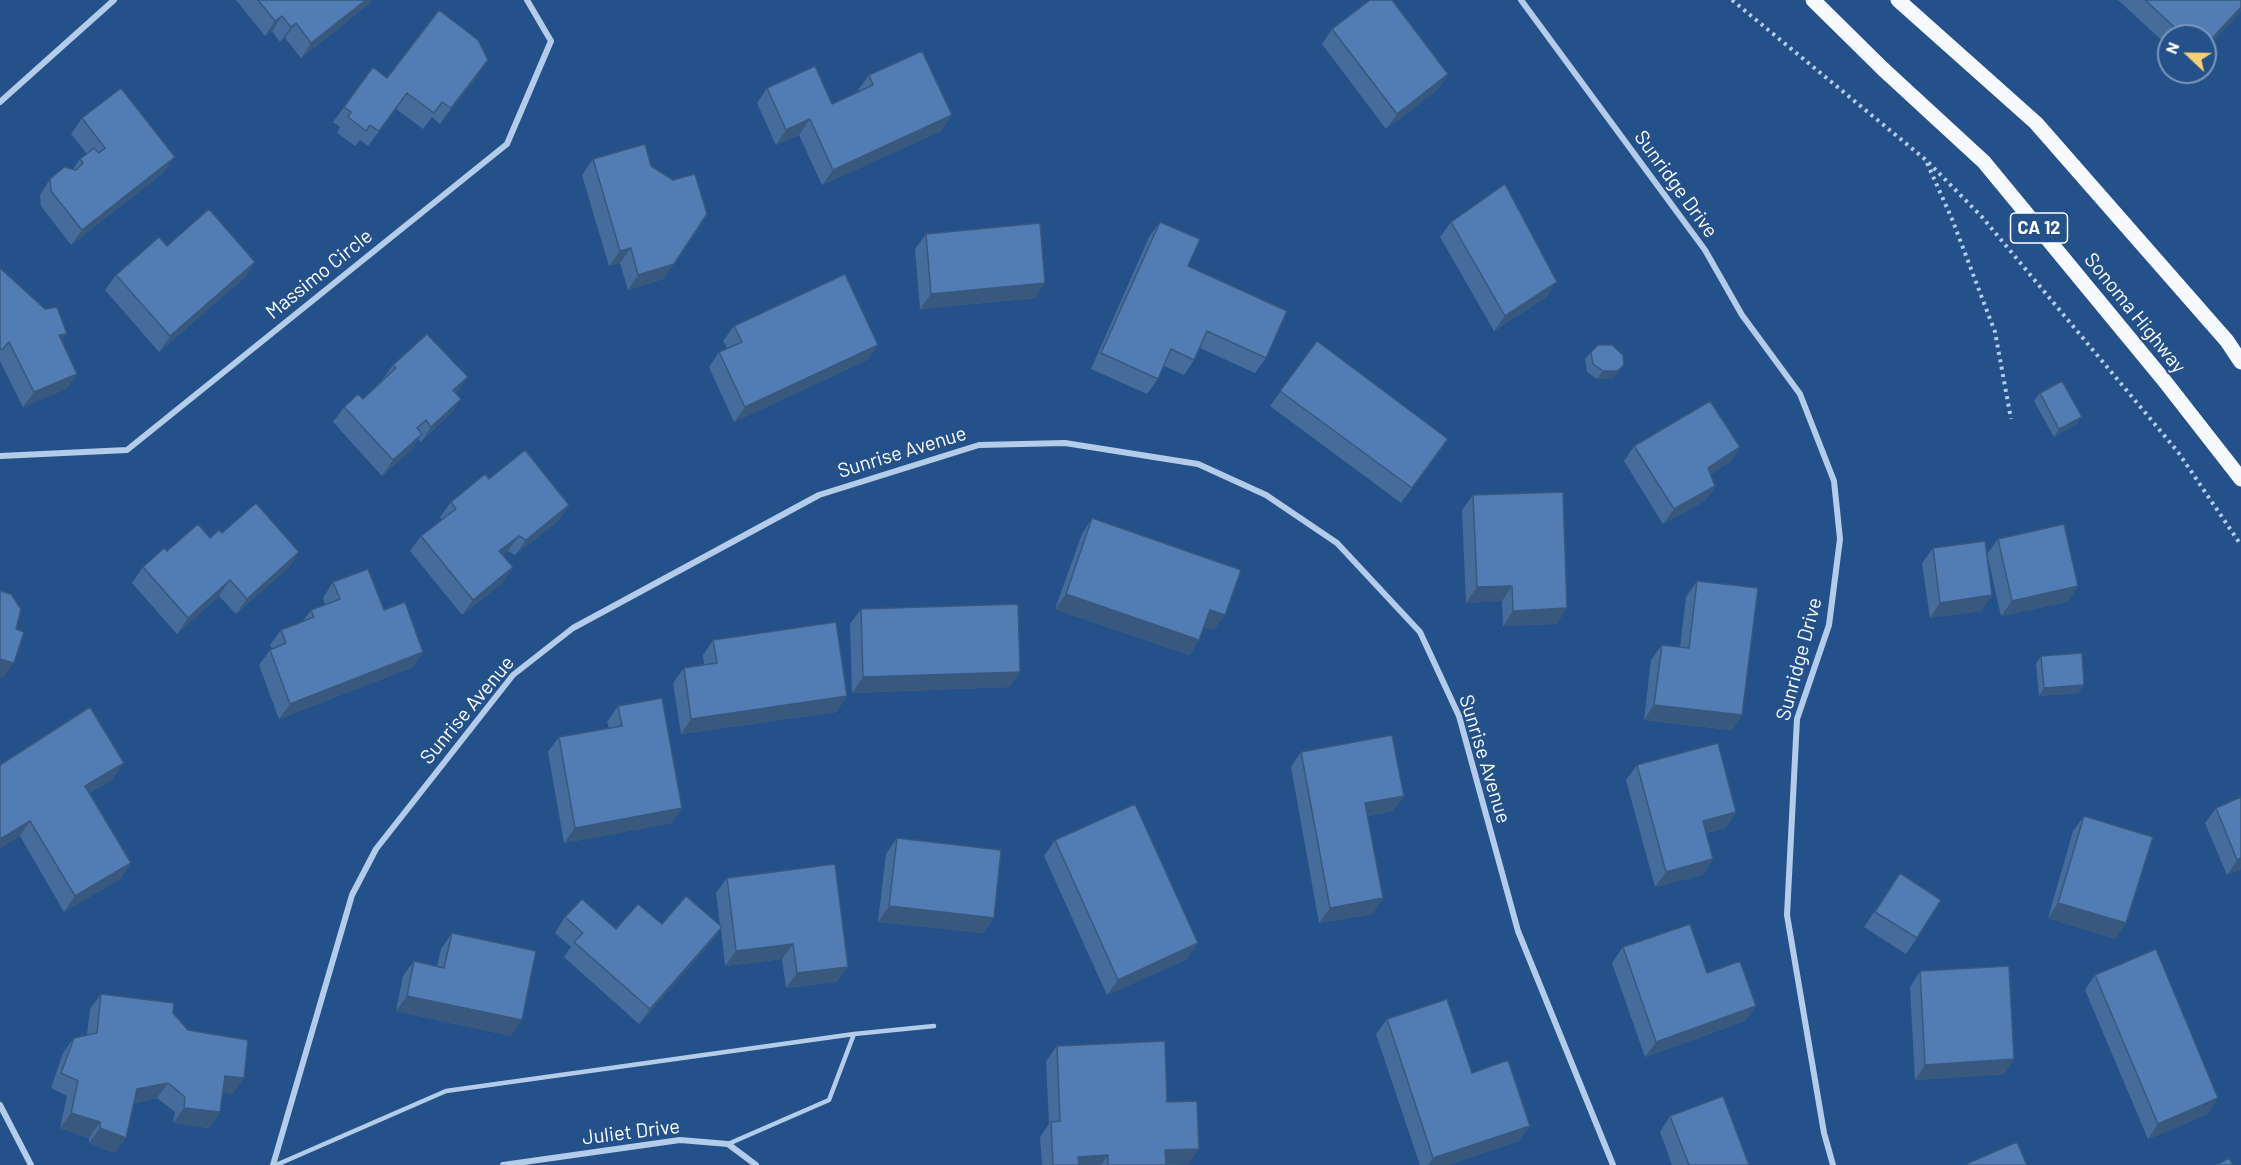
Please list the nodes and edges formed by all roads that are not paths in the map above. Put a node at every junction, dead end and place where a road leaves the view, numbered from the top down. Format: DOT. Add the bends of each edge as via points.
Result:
graph roads {
  1 [pos="114,0"];
  2 [pos="527,0"];
  3 [pos="1521,0"];
  4 [pos="1813,0"];
  5 [pos="1898,0"];
  6 [pos="0,102"];
  7 [pos="2241,362"];
  8 [pos="0,456"];
  9 [pos="2241,479"];
  10 [pos="934,1026"];
  11 [pos="854,1034"];
  12 [pos="0,1105"];
  13 [pos="728,1143"];
  14 [pos="31,1165"];
  15 [pos="275,1165"];
  16 [pos="503,1165"];
  17 [pos="756,1165"];
  18 [pos="1613,1165"];
  19 [pos="1833,1165"];
  1 -- 6 [label="street"];
  2 -- 8 [label="street, Massimo Circle" via="551,41 507,144 127,450"];
  3 -- 19 [label="street, Sunridge Drive" via="1705,250 1742,315 1800,394 1834,481 1840,539 1829,625 1797,719 1787,915 1824,1134"];
  4 -- 9 [label="main road, Sonoma Highway / CA 12" via="1984,162"];
  5 -- 7 [label="main road" via="2036,123 2227,341"];
  10 -- 11 [label="lane"];
  11 -- 13 [label="lane" via="829,1100"];
  11 -- 15 [label="lane" via="446,1090"];
  12 -- 14 [label="street"];
  13 -- 16 [label="street, Juliet Drive" via="680,1140"];
  13 -- 17 [label="street"];
  15 -- 18 [label="street, Sunrise Avenue" via="352,895 376,849 513,675 573,628 819,495 979,445 1065,443 1198,464 1266,495 1337,543 1420,632 1459,716 1518,931"];
}
